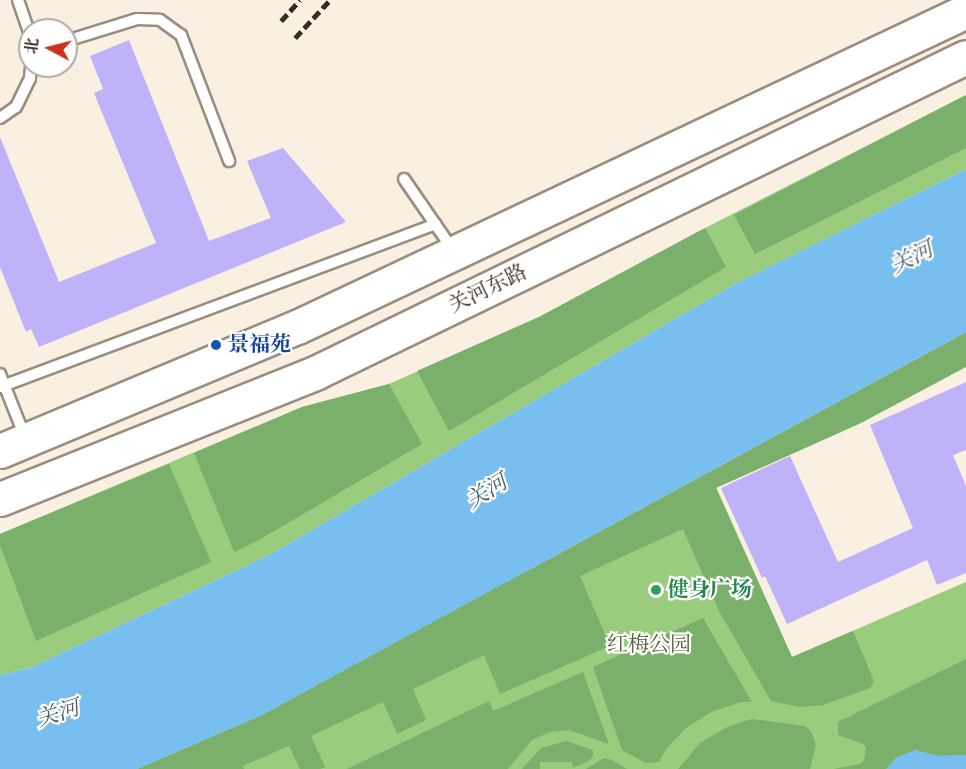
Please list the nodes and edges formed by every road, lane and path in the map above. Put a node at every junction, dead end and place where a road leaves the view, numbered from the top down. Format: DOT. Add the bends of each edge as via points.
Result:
graph roads {
  1 [pos="18,0"];
  2 [pos="966,11"];
  3 [pos="24,18"];
  4 [pos="78,37"];
  5 [pos="966,57"];
  6 [pos="30,78"];
  7 [pos="0,118"];
  8 [pos="229,161"];
  9 [pos="405,179"];
  10 [pos="436,224"];
  11 [pos="454,253"];
  12 [pos="0,374"];
  13 [pos="2,386"];
  14 [pos="13,445"];
  15 [pos="0,499"];
  1 -- 3 [label="lane"];
  2 -- 11 [label="main road"];
  4 -- 8 [label="lane" via="137,19 160,20 181,34"];
  5 -- 15 [label="main road, 关河东路" via="317,372"];
  6 -- 7 [label="lane" via="16,107"];
  9 -- 10 [label="lane"];
  10 -- 11 [label="lane"];
  10 -- 13 [label="lane"];
  11 -- 14 [label="main road" via="297,327"];
  12 -- 13 [label="lane"];
  13 -- 14 [label="lane"];
}
